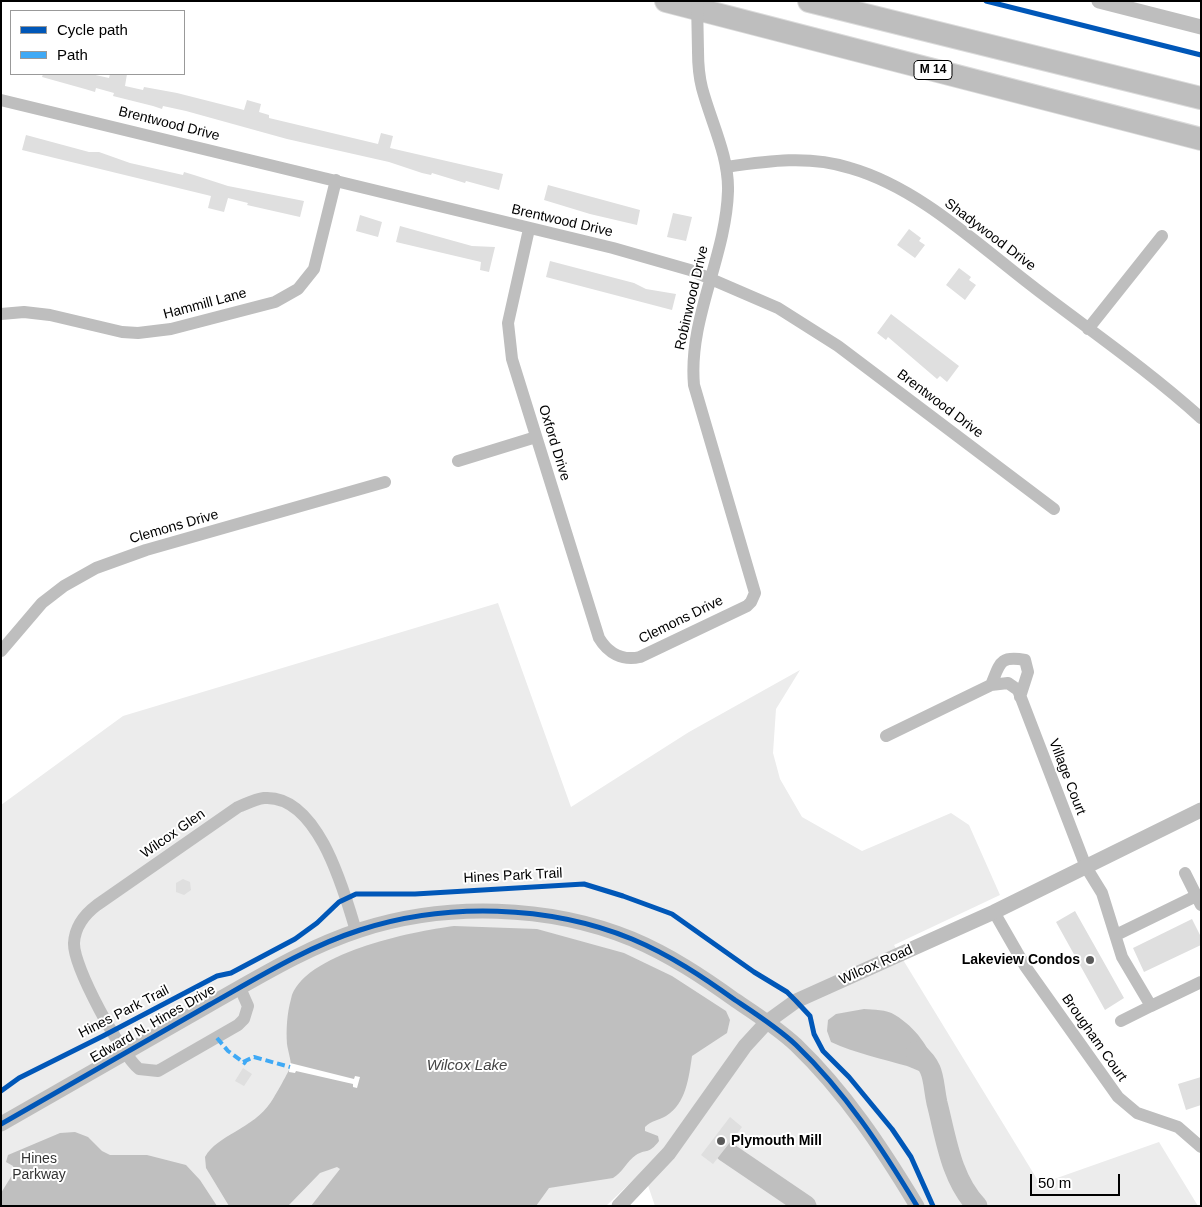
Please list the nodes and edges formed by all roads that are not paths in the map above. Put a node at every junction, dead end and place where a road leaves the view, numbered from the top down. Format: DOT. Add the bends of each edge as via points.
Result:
graph roads {
  1 [pos="666,1"];
  2 [pos="697,1"];
  3 [pos="810,1"];
  4 [pos="1099,1"];
  5 [pos="1201,26"];
  6 [pos="1201,98"];
  7 [pos="1,100"];
  8 [pos="1201,139"];
  9 [pos="726,167"];
  10 [pos="336,180"];
  11 [pos="529,230"];
  12 [pos="1162,236"];
  13 [pos="711,278"];
  14 [pos="1,314"];
  15 [pos="1088,329"];
  16 [pos="1201,418"];
  17 [pos="536,437"];
  18 [pos="458,461"];
  19 [pos="385,482"];
  20 [pos="1054,509"];
  21 [pos="754,598"];
  22 [pos="1,651"];
  23 [pos="617,656"];
  24 [pos="991,685"];
  25 [pos="1020,697"];
  26 [pos="886,736"];
  27 [pos="1201,810"];
  28 [pos="1086,866"];
  29 [pos="1185,873"];
  30 [pos="1198,901"];
  31 [pos="994,912"];
  32 [pos="356,932"];
  33 [pos="1116,935"];
  34 [pos="1201,982"];
  35 [pos="240,988"];
  36 [pos="1151,1006"];
  37 [pos="1121,1021"];
  38 [pos="767,1022"];
  39 [pos="124,1053"];
  40 [pos="1,1124"];
  41 [pos="1201,1147"];
  42 [pos="619,1206"];
  43 [pos="917,1206"];
  1 -- 8 [label="highway, M 14"];
  2 -- 9 [label="street, Robinwood Drive, bridge" via="702,89"];
  3 -- 6 [label="highway"];
  4 -- 5 [label="street"];
  7 -- 10 [label="street, Brentwood Drive"];
  9 -- 13 [label="street, Robinwood Drive" via="727,212"];
  9 -- 15 [label="street, Shadywood Drive" via="814,160 882,179 928,206"];
  10 -- 11 [label="street, Brentwood Drive"];
  10 -- 14 [label="street, Hammill Lane" via="314,269 298,290 281,300 171,329 138,333 50,315"];
  11 -- 13 [label="street, Brentwood Drive" via="635,254"];
  11 -- 17 [label="street, Oxford Drive" via="511,306 508,335"];
  12 -- 15 [label="street"];
  13 -- 20 [label="street, Brentwood Drive" via="778,308 838,346"];
  13 -- 21 [label="street, Robinwood Drive" via="694,350 694,385 755,589"];
  15 -- 16 [label="street, Shadywood Drive"];
  17 -- 18 [label="street"];
  17 -- 23 [label="street, Oxford Drive" via="599,638 609,652"];
  19 -- 22 [label="street, Clemons Drive" via="146,550 96,568 42,603"];
  21 -- 23 [label="street, Clemons Drive" via="747,606 640,657"];
  24 -- 25 [label="street" via="1008,683 1018,690"];
  24 -- 25 [label="street" via="1001,661 1010,657 1025,660 1028,672"];
  24 -- 26 [label="street"];
  25 -- 28 [label="street, Village Court"];
  27 -- 28 [label="street, Wilcox Road"];
  28 -- 31 [label="street, Wilcox Road"];
  28 -- 33 [label="street, Village Court" via="1102,893"];
  29 -- 30 [label="street"];
  30 -- 33 [label="street"];
  31 -- 38 [label="street, Wilcox Road" via="796,1002"];
  31 -- 41 [label="street, Brougham Court" via="1024,966 1118,1097 1137,1113 1178,1127"];
  32 -- 35 [label="street, Edward N. Hines Drive"];
  32 -- 38 [label="street, Edward N. Hines Drive" via="401,920 452,914 519,914 571,921 613,932 669,956"];
  32 -- 39 [label="street, Wilcox Glen" via="341,883 307,816 277,799 264,798 238,808 97,904 80,922 74,942 80,970"];
  33 -- 36 [label="street, Village Court" via="1122,957"];
  34 -- 36 [label="street"];
  35 -- 39 [label="street, Edward N. Hines Drive"];
  35 -- 39 [label="street, Wilcox Glen" via="248,1006 244,1019 201,1047 152,1072 140,1069"];
  36 -- 37 [label="street"];
  38 -- 42 [label="street, Wilcox Road" via="744,1046 669,1153"];
  38 -- 43 [label="street, Edward N. Hines Drive" via="795,1044 850,1104"];
  39 -- 40 [label="street, Edward N. Hines Drive"];
}
